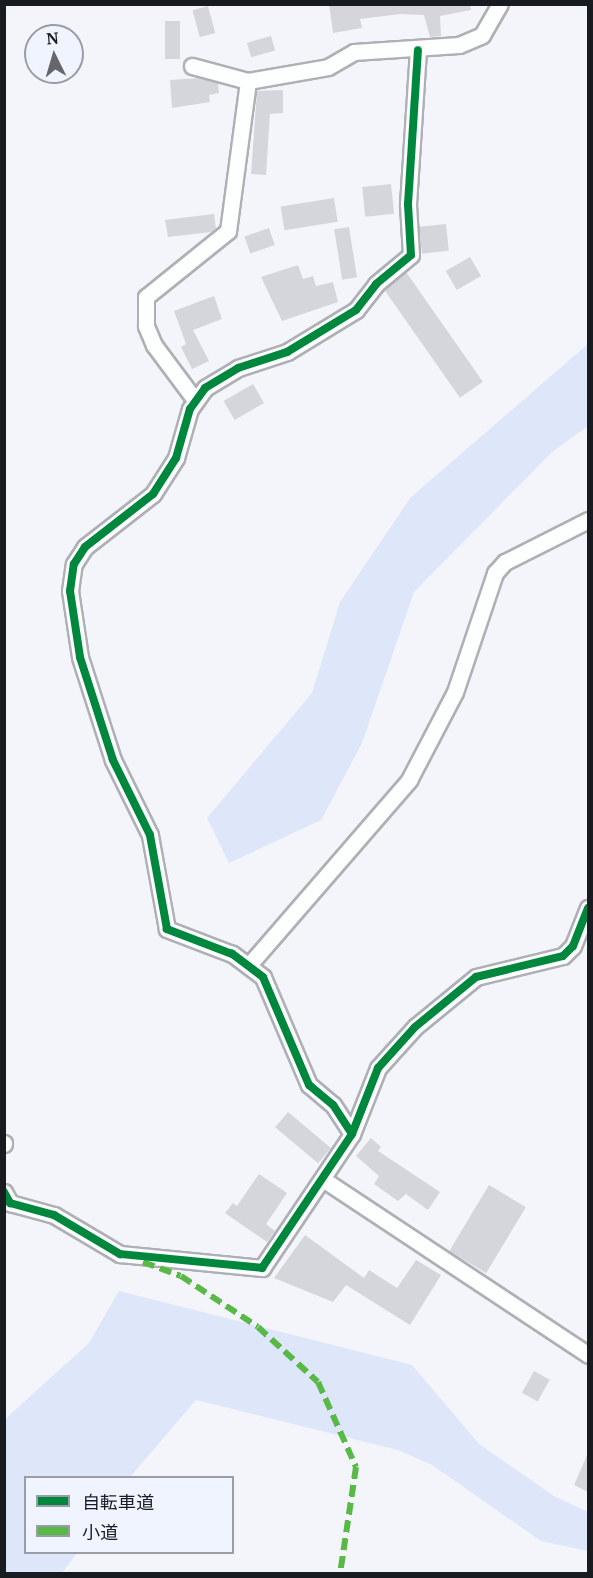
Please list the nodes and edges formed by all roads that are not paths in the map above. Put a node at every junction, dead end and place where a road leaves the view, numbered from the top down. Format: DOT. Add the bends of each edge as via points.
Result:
graph roads {
  1 [pos="500,4"];
  2 [pos="417,50"];
  3 [pos="192,66"];
  4 [pos="248,81"];
  5 [pos="195,400"];
  6 [pos="588,520"];
  7 [pos="588,908"];
  8 [pos="249,965"];
  9 [pos="352,1134"];
  10 [pos="324,1180"];
  11 [pos="4,1192"];
  12 [pos="588,1355"];
  1 -- 2 [label="street" via="482,35"];
  2 -- 4 [label="street" via="354,52 328,67"];
  2 -- 5 [label="street" via="408,204 411,255 376,284 356,310 287,352 238,368"];
  3 -- 4 [label="street"];
  4 -- 5 [label="street" via="228,231 146,297 146,326 154,345"];
  5 -- 8 [label="street" via="176,458 153,494 98,534 74,564 70,616 113,760 150,835 167,929"];
  6 -- 8 [label="street" via="505,561 495,573 455,692 431,745 386,808"];
  7 -- 9 [label="street" via="573,946 562,956 476,977 415,1027 378,1068"];
  8 -- 9 [label="street" via="263,977 309,1085 333,1105"];
  9 -- 10 [label="street"];
  10 -- 11 [label="street" via="262,1268 120,1254 54,1215 10,1203"];
  10 -- 12 [label="street"];
}
